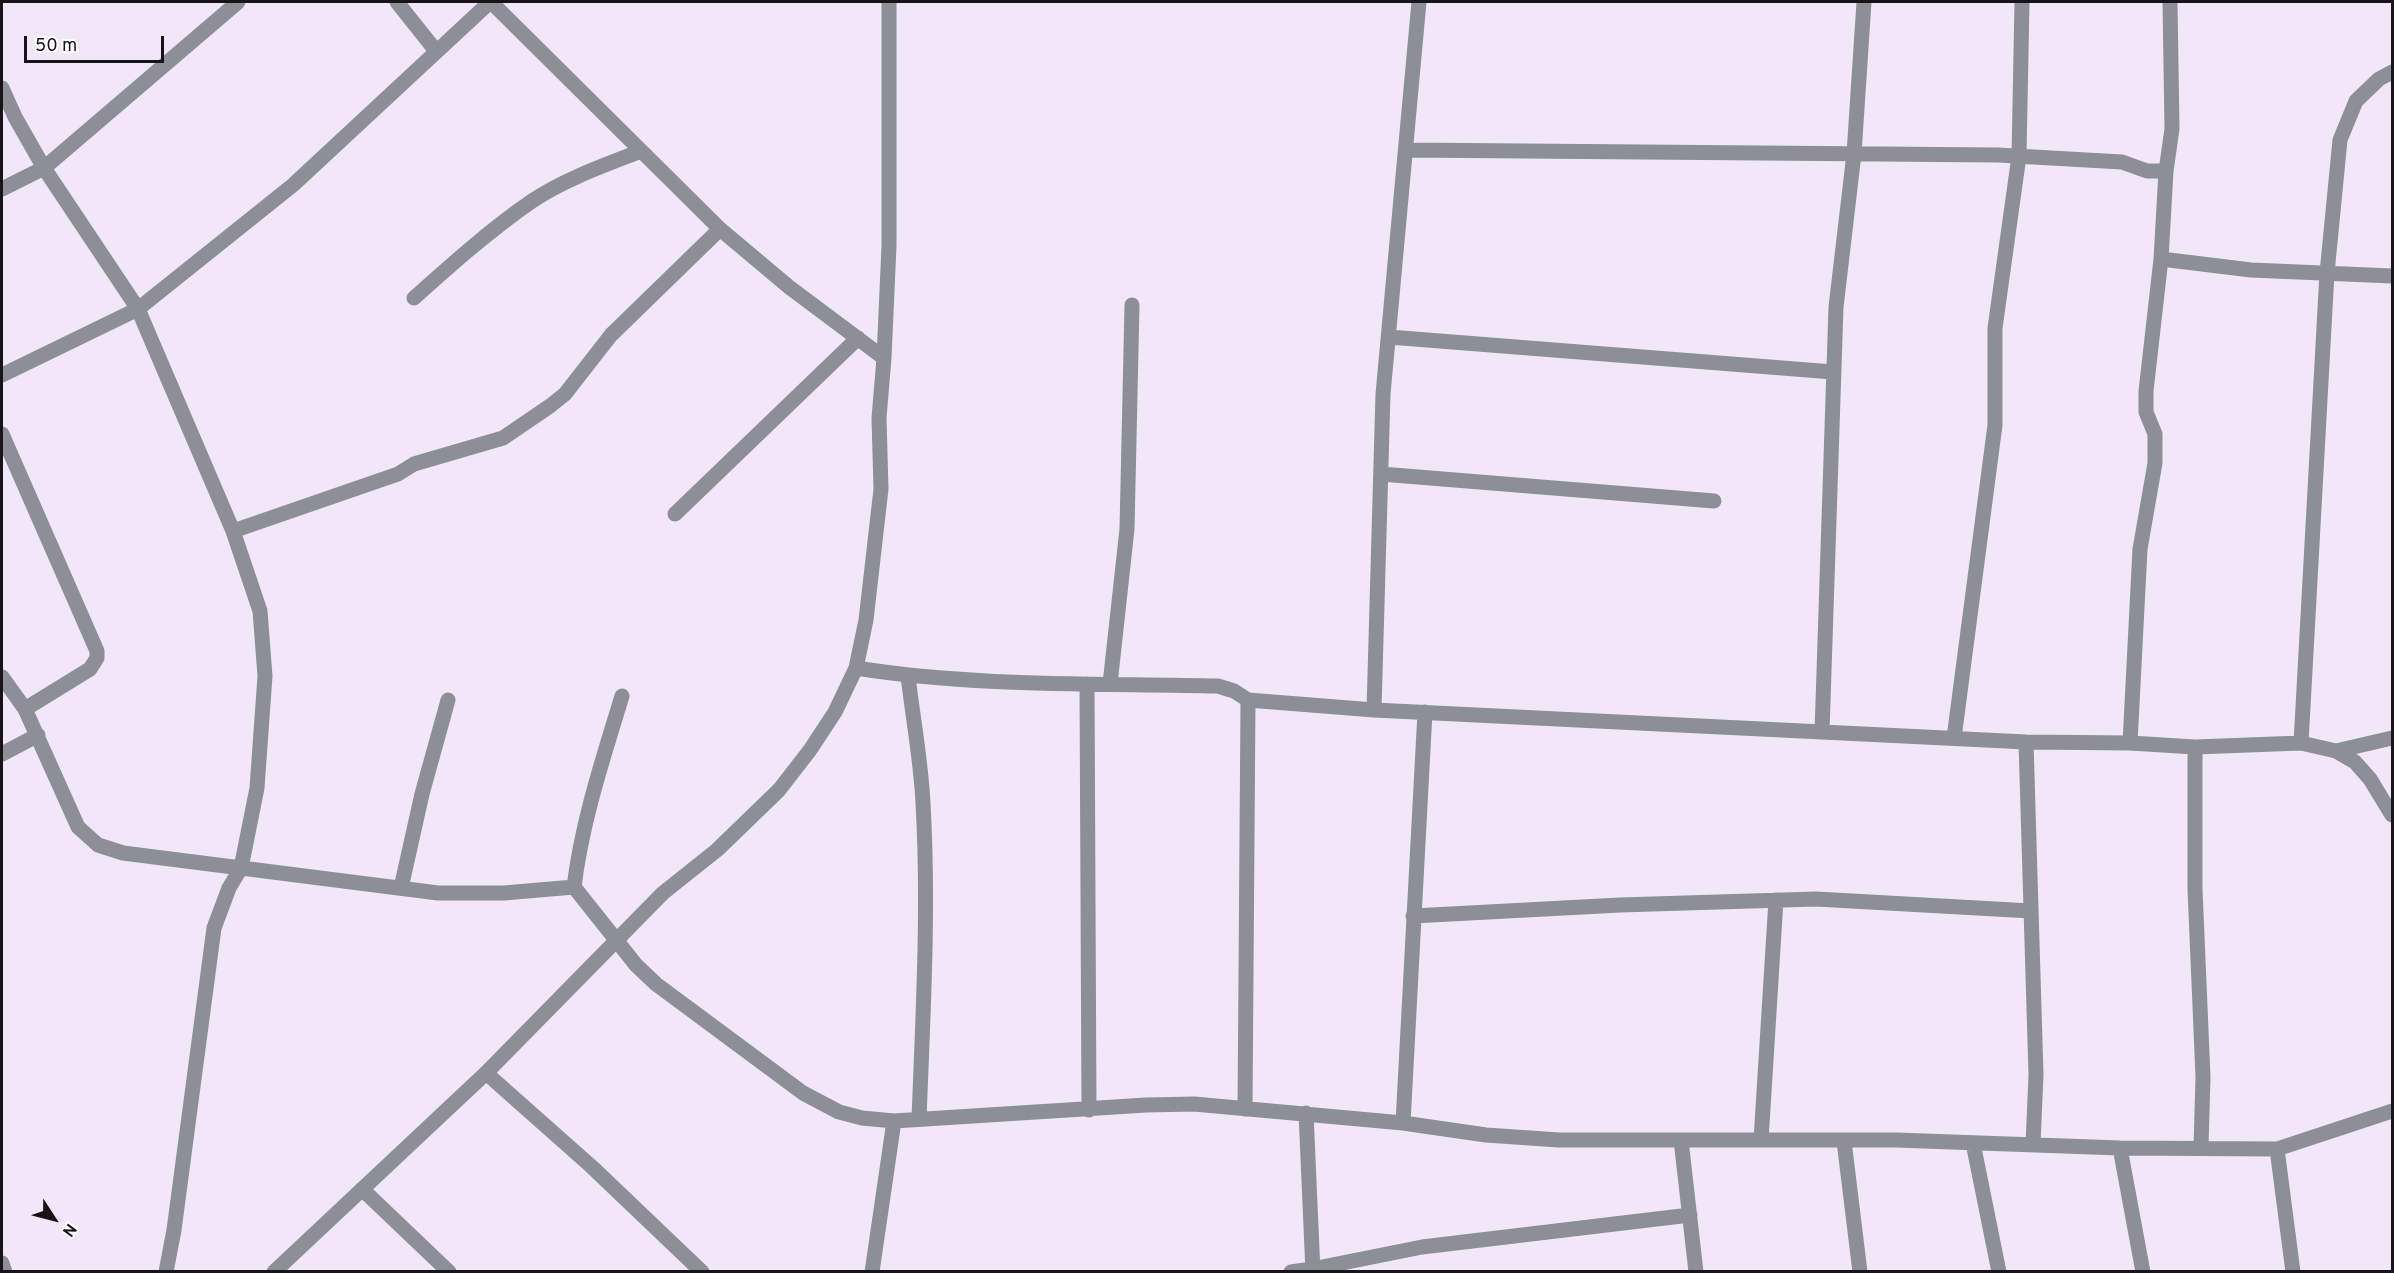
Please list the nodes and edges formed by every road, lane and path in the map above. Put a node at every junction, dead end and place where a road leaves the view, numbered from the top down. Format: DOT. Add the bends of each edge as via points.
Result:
graph roads {
  1 [pos="238,2"];
  2 [pos="397,2"];
  3 [pos="490,2"];
  4 [pos="889,2"];
  5 [pos="1419,2"];
  6 [pos="1864,2"];
  7 [pos="2022,2"];
  8 [pos="2170,2"];
  9 [pos="436,51"];
  10 [pos="2392,72"];
  11 [pos="2,88"];
  12 [pos="1406,150"];
  13 [pos="641,151"];
  14 [pos="1854,154"];
  15 [pos="2019,156"];
  16 [pos="44,168"];
  17 [pos="2166,171"];
  18 [pos="2,189"];
  19 [pos="720,228"];
  20 [pos="2161,259"];
  21 [pos="2327,273"];
  22 [pos="2392,276"];
  23 [pos="414,298"];
  24 [pos="1132,305"];
  25 [pos="138,309"];
  26 [pos="1389,337"];
  27 [pos="858,338"];
  28 [pos="884,358"];
  29 [pos="1833,372"];
  30 [pos="2,375"];
  31 [pos="2,434"];
  32 [pos="1381,474"];
  33 [pos="1714,501"];
  34 [pos="675,514"];
  35 [pos="233,531"];
  36 [pos="856,668"];
  37 [pos="2,676"];
  38 [pos="908,676"];
  39 [pos="1087,684"];
  40 [pos="1110,684"];
  41 [pos="622,696"];
  42 [pos="448,700"];
  43 [pos="1248,700"];
  44 [pos="25,709"];
  45 [pos="1374,710"];
  46 [pos="1425,712"];
  47 [pos="1822,732"];
  48 [pos="38,735"];
  49 [pos="1954,738"];
  50 [pos="2392,738"];
  51 [pos="2026,742"];
  52 [pos="2130,743"];
  53 [pos="2301,744"];
  54 [pos="2196,747"];
  55 [pos="2336,751"];
  56 [pos="2,754"];
  57 [pos="2392,815"];
  58 [pos="241,868"];
  59 [pos="574,887"];
  60 [pos="401,888"];
  61 [pos="1776,900"];
  62 [pos="2031,911"];
  63 [pos="1413,916"];
  64 [pos="615,940"];
  65 [pos="486,1073"];
  66 [pos="1245,1109"];
  67 [pos="1089,1110"];
  68 [pos="2392,1111"];
  69 [pos="1306,1113"];
  70 [pos="919,1119"];
  71 [pos="894,1121"];
  72 [pos="1403,1123"];
  73 [pos="1681,1140"];
  74 [pos="1761,1140"];
  75 [pos="1844,1141"];
  76 [pos="1973,1143"];
  77 [pos="2033,1144"];
  78 [pos="2201,1147"];
  79 [pos="2120,1148"];
  80 [pos="2277,1149"];
  81 [pos="362,1189"];
  82 [pos="1690,1215"];
  83 [pos="2,1263"];
  84 [pos="1312,1270"];
  85 [pos="5,1272"];
  86 [pos="166,1272"];
  87 [pos="274,1272"];
  88 [pos="450,1272"];
  89 [pos="702,1272"];
  90 [pos="872,1272"];
  91 [pos="1291,1272"];
  92 [pos="1696,1272"];
  93 [pos="1860,1272"];
  94 [pos="1999,1272"];
  95 [pos="2143,1272"];
  96 [pos="2293,1272"];
  1 -- 16 [label="street"];
  2 -- 9 [label="street"];
  3 -- 9 [label="street"];
  3 -- 13 [label="street"];
  4 -- 28 [label="street" via="889,246"];
  5 -- 12 [label="street"];
  6 -- 14 [label="street"];
  7 -- 15 [label="street"];
  8 -- 17 [label="street" via="2172,129"];
  9 -- 25 [label="street" via="294,185"];
  10 -- 21 [label="street" via="2356,101 2340,140"];
  11 -- 16 [label="street"];
  12 -- 14 [label="street"];
  12 -- 26 [label="street"];
  13 -- 19 [label="street"];
  13 -- 23 [label="street" via="534,200 461,255"];
  14 -- 15 [label="street"];
  14 -- 29 [label="street" via="1836,307"];
  15 -- 17 [label="street" via="2121,162 2147,171"];
  15 -- 49 [label="street" via="1995,328 1995,425"];
  16 -- 18 [label="street"];
  16 -- 25 [label="street"];
  17 -- 20 [label="street"];
  19 -- 27 [label="street" via="789,287"];
  19 -- 35 [label="street" via="611,335 565,394 503,438 414,465"];
  20 -- 21 [label="street" via="2251,270"];
  20 -- 52 [label="street" via="2146,391 2146,412 2155,435 2155,463 2140,549"];
  21 -- 22 [label="street"];
  21 -- 53 [label="street"];
  24 -- 40 [label="street" via="1127,529"];
  25 -- 30 [label="street"];
  25 -- 35 [label="street"];
  26 -- 29 [label="street"];
  26 -- 32 [label="street"];
  27 -- 28 [label="street"];
  27 -- 34 [label="street"];
  28 -- 36 [label="street" via="879,418 881,489 866,620"];
  29 -- 47 [label="street"];
  31 -- 44 [label="street" via="97,651 90,669"];
  32 -- 33 [label="street"];
  32 -- 45 [label="street"];
  35 -- 58 [label="street" via="260,611 266,676 256,788"];
  36 -- 38 [label="street"];
  36 -- 64 [label="street" via="835,712 779,790"];
  37 -- 44 [label="street"];
  38 -- 39 [label="street"];
  38 -- 70 [label="street" via="923,802 925,868"];
  39 -- 40 [label="street"];
  39 -- 67 [label="street"];
  40 -- 43 [label="street" via="1218,686"];
  41 -- 59 [label="street" via="589,802"];
  42 -- 60 [label="street"];
  43 -- 45 [label="street"];
  43 -- 66 [label="street"];
  44 -- 48 [label="street"];
  45 -- 46 [label="street"];
  46 -- 47 [label="street"];
  46 -- 63 [label="street"];
  47 -- 49 [label="street"];
  48 -- 56 [label="street"];
  48 -- 58 [label="street" via="78,827 98,845 123,853"];
  49 -- 51 [label="street"];
  50 -- 55 [label="street"];
  51 -- 52 [label="street"];
  51 -- 62 [label="street"];
  52 -- 54 [label="street"];
  53 -- 54 [label="street"];
  53 -- 55 [label="street"];
  54 -- 78 [label="street"];
  55 -- 57 [label="street" via="2355,762 2370,779"];
  58 -- 60 [label="street"];
  58 -- 86 [label="street" via="214,928"];
  59 -- 60 [label="street" via="504,893 438,893"];
  59 -- 64 [label="street"];
  61 -- 62 [label="street" via="1816,898"];
  61 -- 63 [label="street"];
  61 -- 74 [label="street"];
  62 -- 77 [label="street" via="2036,1075"];
  63 -- 72 [label="street"];
  64 -- 65 [label="street"];
  64 -- 71 [label="street" via="656,984 803,1094 839,1112"];
  65 -- 81 [label="street"];
  65 -- 89 [label="street"];
  66 -- 67 [label="street" via="1194,1104"];
  66 -- 69 [label="street"];
  67 -- 70 [label="street"];
  68 -- 80 [label="street"];
  69 -- 72 [label="street"];
  69 -- 84 [label="street"];
  70 -- 71 [label="street"];
  71 -- 90 [label="street"];
  72 -- 73 [label="street" via="1549,1139"];
  73 -- 74 [label="street"];
  73 -- 82 [label="street"];
  74 -- 75 [label="street"];
  75 -- 76 [label="street"];
  75 -- 93 [label="street"];
  76 -- 77 [label="street"];
  76 -- 94 [label="street"];
  77 -- 79 [label="street"];
  78 -- 79 [label="street"];
  78 -- 80 [label="street"];
  79 -- 95 [label="street"];
  80 -- 96 [label="street"];
  81 -- 87 [label="street"];
  81 -- 88 [label="street"];
  82 -- 84 [label="street" via="1422,1247"];
  82 -- 92 [label="street"];
  83 -- 85 [label="street"];
  84 -- 91 [label="street"];
}
